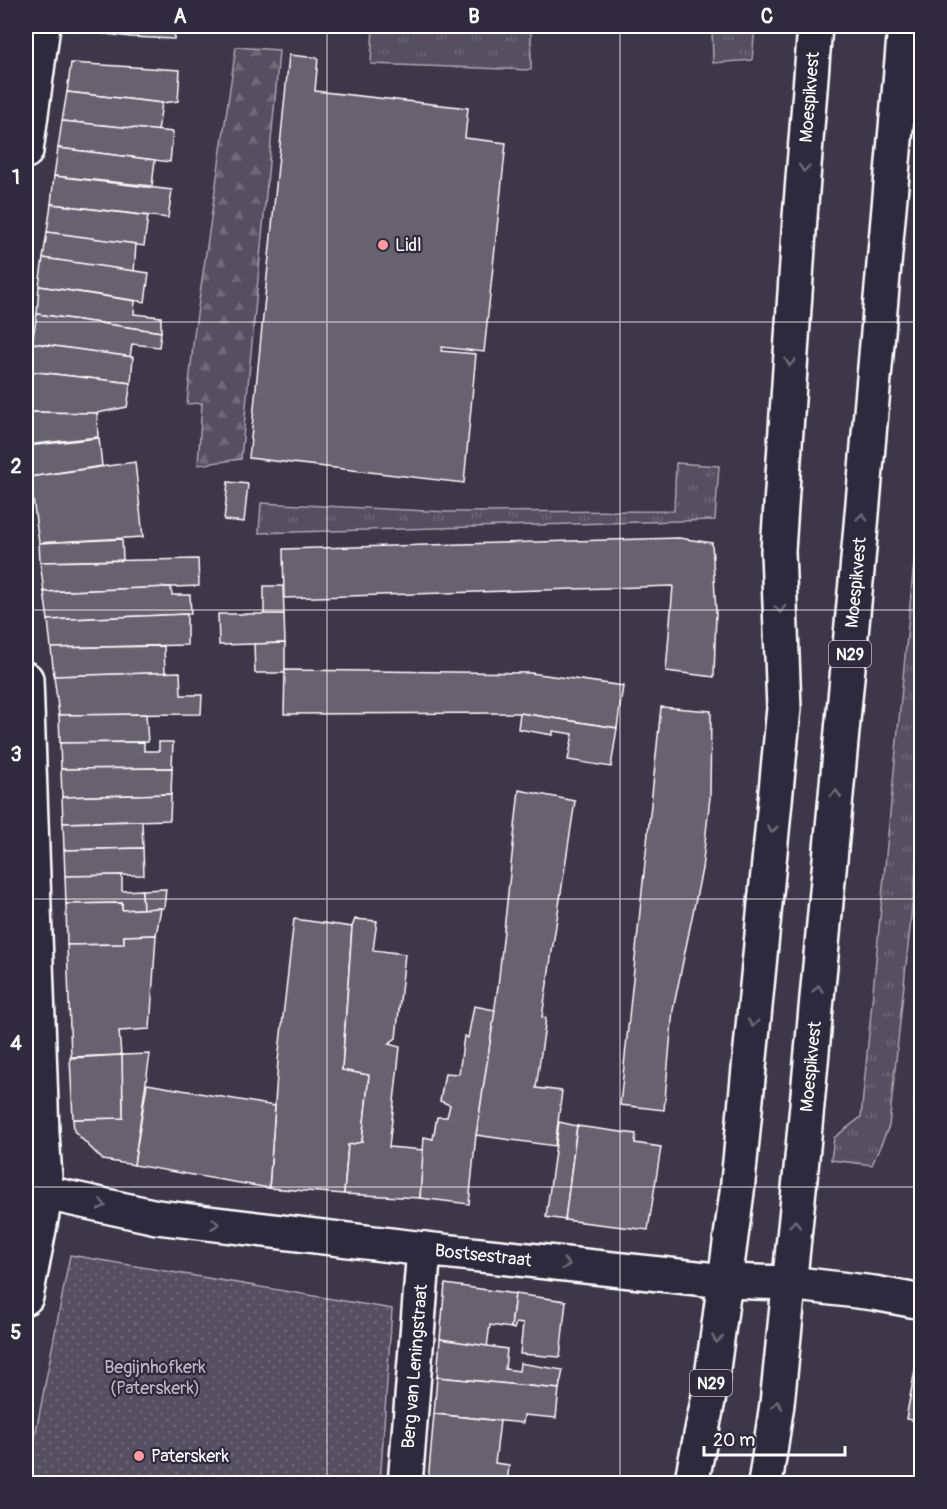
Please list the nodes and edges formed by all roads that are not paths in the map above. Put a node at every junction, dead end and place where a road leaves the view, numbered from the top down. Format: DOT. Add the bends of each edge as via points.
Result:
graph roads {
  1 [pos="43,26"];
  2 [pos="815,26"];
  3 [pos="905,26"];
  4 [pos="26,151"];
  5 [pos="26,679"];
  6 [pos="46,1193"];
  7 [pos="424,1249"];
  8 [pos="725,1281"];
  9 [pos="789,1282"];
  10 [pos="26,1297"];
  11 [pos="921,1302"];
  12 [pos="405,1484"];
  13 [pos="691,1484"];
  14 [pos="765,1484"];
  1 -- 4 [label="main road"];
  2 -- 8 [label="main road, Moespikvest / N29, one-way" via="778,551 784,708 740,1166"];
  9 -- 3 [label="main road, Moespikvest / N29, one-way"];
  5 -- 6 [label="main road"];
  6 -- 7 [label="main road, Bostsestraat, one-way" via="157,1216"];
  6 -- 10 [label="main road"];
  7 -- 8 [label="main road, Bostsestraat, one-way"];
  7 -- 12 [label="main road, Berg van Leningstraat"];
  8 -- 9 [label="main road, Bostsestraat"];
  8 -- 13 [label="main road, N29, one-way" via="710,1391"];
  9 -- 11 [label="main road, Bostsestraat"];
  14 -- 9 [label="main road, N29, one-way"];
}
